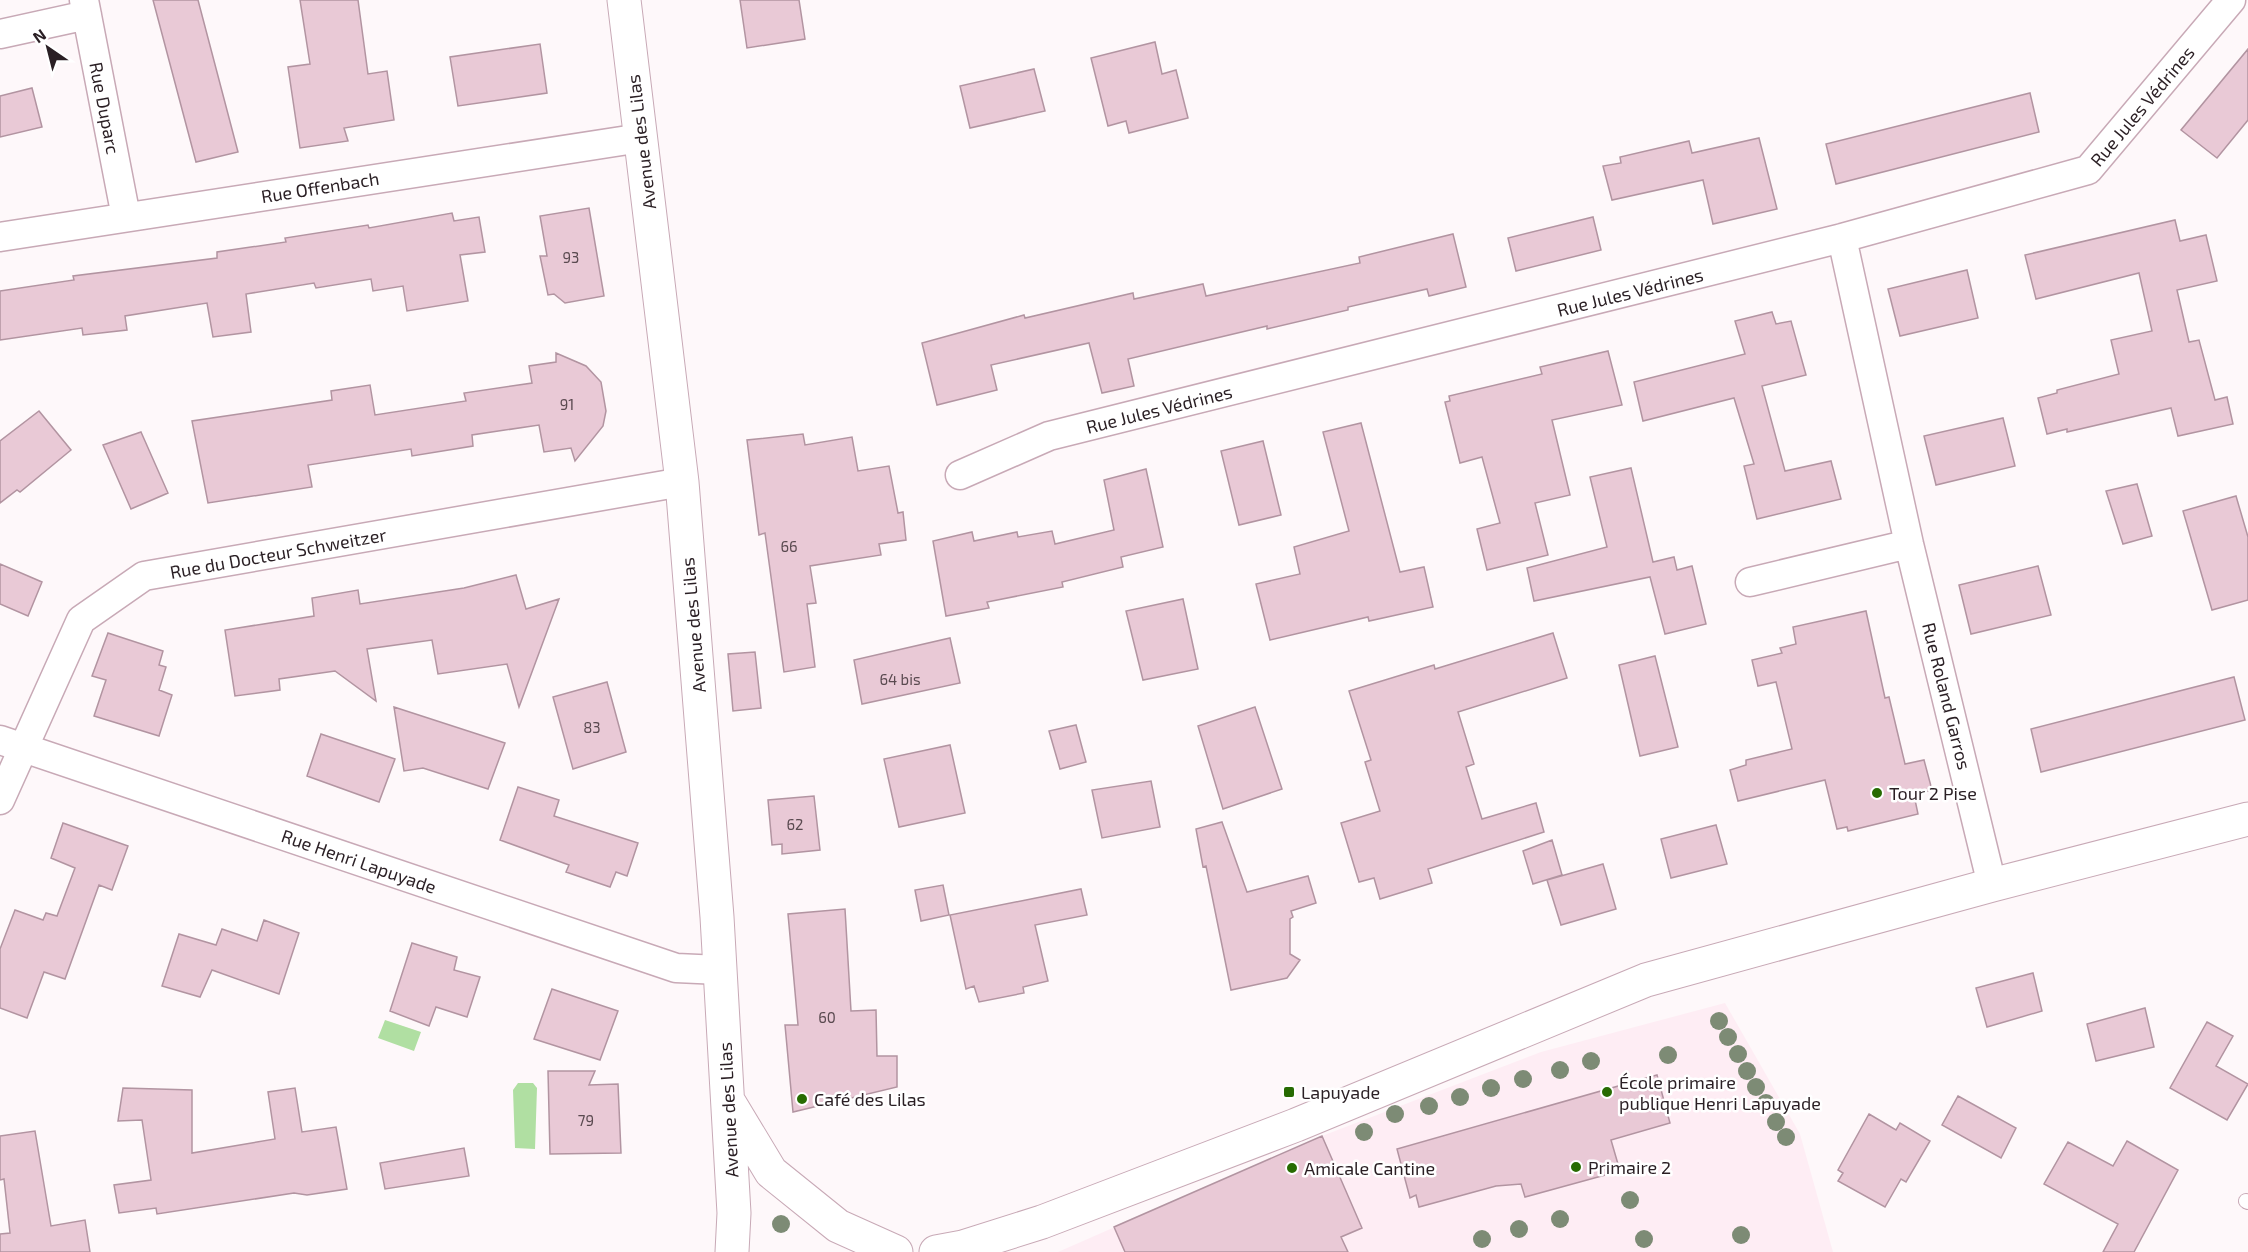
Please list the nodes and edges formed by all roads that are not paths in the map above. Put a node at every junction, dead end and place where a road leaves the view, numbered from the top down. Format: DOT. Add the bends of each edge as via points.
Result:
graph roads {
  1 [pos="624,0"];
  2 [pos="2231,0"];
  3 [pos="86,7"];
  4 [pos="0,34"];
  5 [pos="641,138"];
  6 [pos="126,217"];
  7 [pos="0,237"];
  8 [pos="1842,238"];
  9 [pos="960,475"];
  10 [pos="682,482"];
  11 [pos="1909,544"];
  12 [pos="1750,582"];
  13 [pos="11,744"];
  14 [pos="0,800"];
  15 [pos="2248,819"];
  16 [pos="1992,885"];
  17 [pos="720,970"];
  18 [pos="728,1101"];
  19 [pos="732,1252"];
  20 [pos="896,1252"];
  21 [pos="936,1252"];
  1 -- 5 [label="main road, Avenue des Lilas"];
  2 -- 8 [label="street, Rue Jules Védrines" via="2088,170"];
  3 -- 4 [label="street"];
  3 -- 6 [label="street, Rue Duparc"];
  5 -- 6 [label="street, Rue Offenbach"];
  5 -- 10 [label="main road, Avenue des Lilas"];
  6 -- 7 [label="street, Rue Offenbach"];
  8 -- 9 [label="street, Rue Jules Védrines" via="1049,436"];
  8 -- 11 [label="street, Rue Roland Garros"];
  10 -- 13 [label="street, Rue du Docteur Schweitzer" via="144,576 81,620"];
  10 -- 17 [label="main road, Avenue des Lilas"];
  11 -- 12 [label="street"];
  11 -- 16 [label="street, Rue Roland Garros"];
  13 -- 14 [label="street, Rue du Docteur Schweitzer"];
  13 -- 17 [label="street, Rue Henri Lapuyade" via="676,968"];
  15 -- 16 [label="main road"];
  16 -- 21 [label="main road" via="1646,980 1296,1125 1042,1222"];
  17 -- 18 [label="main road, Avenue des Lilas"];
  18 -- 19 [label="main road, Avenue des Lilas" via="734,1214"];
  18 -- 20 [label="main road" via="771,1172 838,1226"];
}
